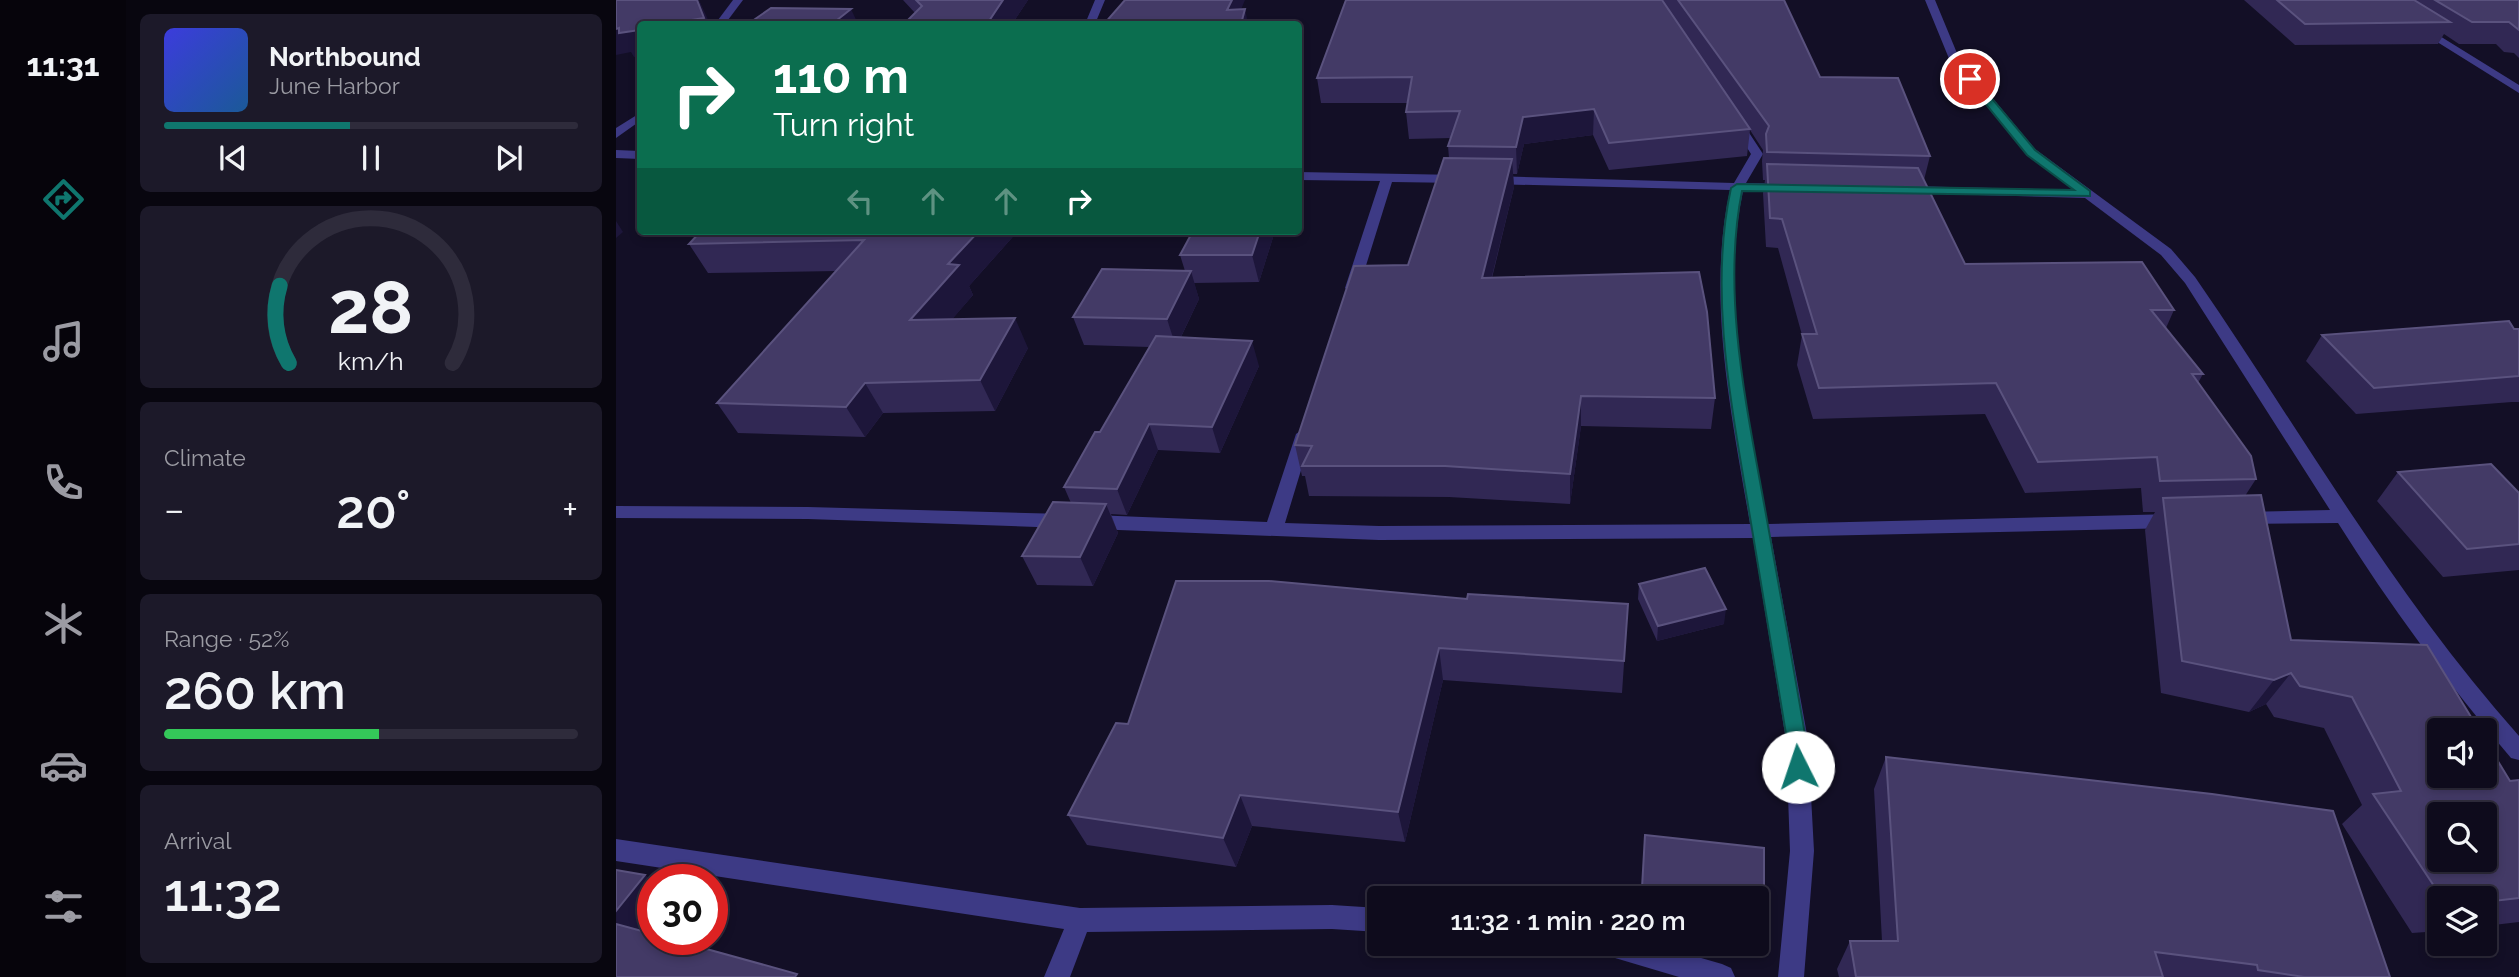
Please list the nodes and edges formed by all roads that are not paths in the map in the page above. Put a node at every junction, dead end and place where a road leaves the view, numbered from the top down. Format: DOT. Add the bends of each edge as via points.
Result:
graph roads {
  1 [pos="738,0"];
  2 [pos="1100,0"];
  3 [pos="1930,0"];
  4 [pos="722,21"];
  5 [pos="1091,21"];
  6 [pos="2415,23"];
  7 [pos="2519,90"];
  8 [pos="1728,110"];
  9 [pos="637,118"];
  10 [pos="616,134"];
  11 [pos="616,154"];
  12 [pos="637,155"];
  13 [pos="1302,176"];
  14 [pos="1387,178"];
  15 [pos="1737,188"];
  16 [pos="1798,188"];
  17 [pos="1894,189"];
  18 [pos="2086,194"];
  19 [pos="1345,308"];
  20 [pos="1307,425"];
  21 [pos="616,512"];
  22 [pos="2346,516"];
  23 [pos="2220,519"];
  24 [pos="2192,520"];
  25 [pos="1274,529"];
  26 [pos="1760,531"];
  27 [pos="2519,751"];
  28 [pos="616,850"];
  29 [pos="1367,919"];
  30 [pos="1080,920"];
  31 [pos="1650,956"];
  32 [pos="1057,977"];
  33 [pos="1722,977"];
  34 [pos="1791,977"];
  1 -- 4 [label="street"];
  2 -- 5 [label="street"];
  3 -- 18 [label="street" via="1954,59 2010,129 2031,152"];
  6 -- 7 [label="street"];
  8 -- 15 [label="street" via="1757,154"];
  9 -- 10 [label="street"];
  11 -- 12 [label="street"];
  13 -- 14 [label="street"];
  14 -- 15 [label="street"];
  14 -- 19 [label="street"];
  15 -- 16 [label="street"];
  15 -- 26 [label="street" via="1728,229 1730,320"];
  17 -- 18 [label="street"];
  18 -- 22 [label="street" via="2166,252 2190,280"];
  20 -- 25 [label="street"];
  21 -- 25 [label="street" via="808,513"];
  22 -- 23 [label="street"];
  22 -- 27 [label="street" via="2378,573 2435,654"];
  24 -- 26 [label="street"];
  25 -- 26 [label="street" via="1379,533"];
  26 -- 34 [label="street" via="1797,740 1802,851"];
  28 -- 30 [label="street"];
  29 -- 30 [label="street"];
  30 -- 32 [label="street"];
  31 -- 33 [label="street"];
}
